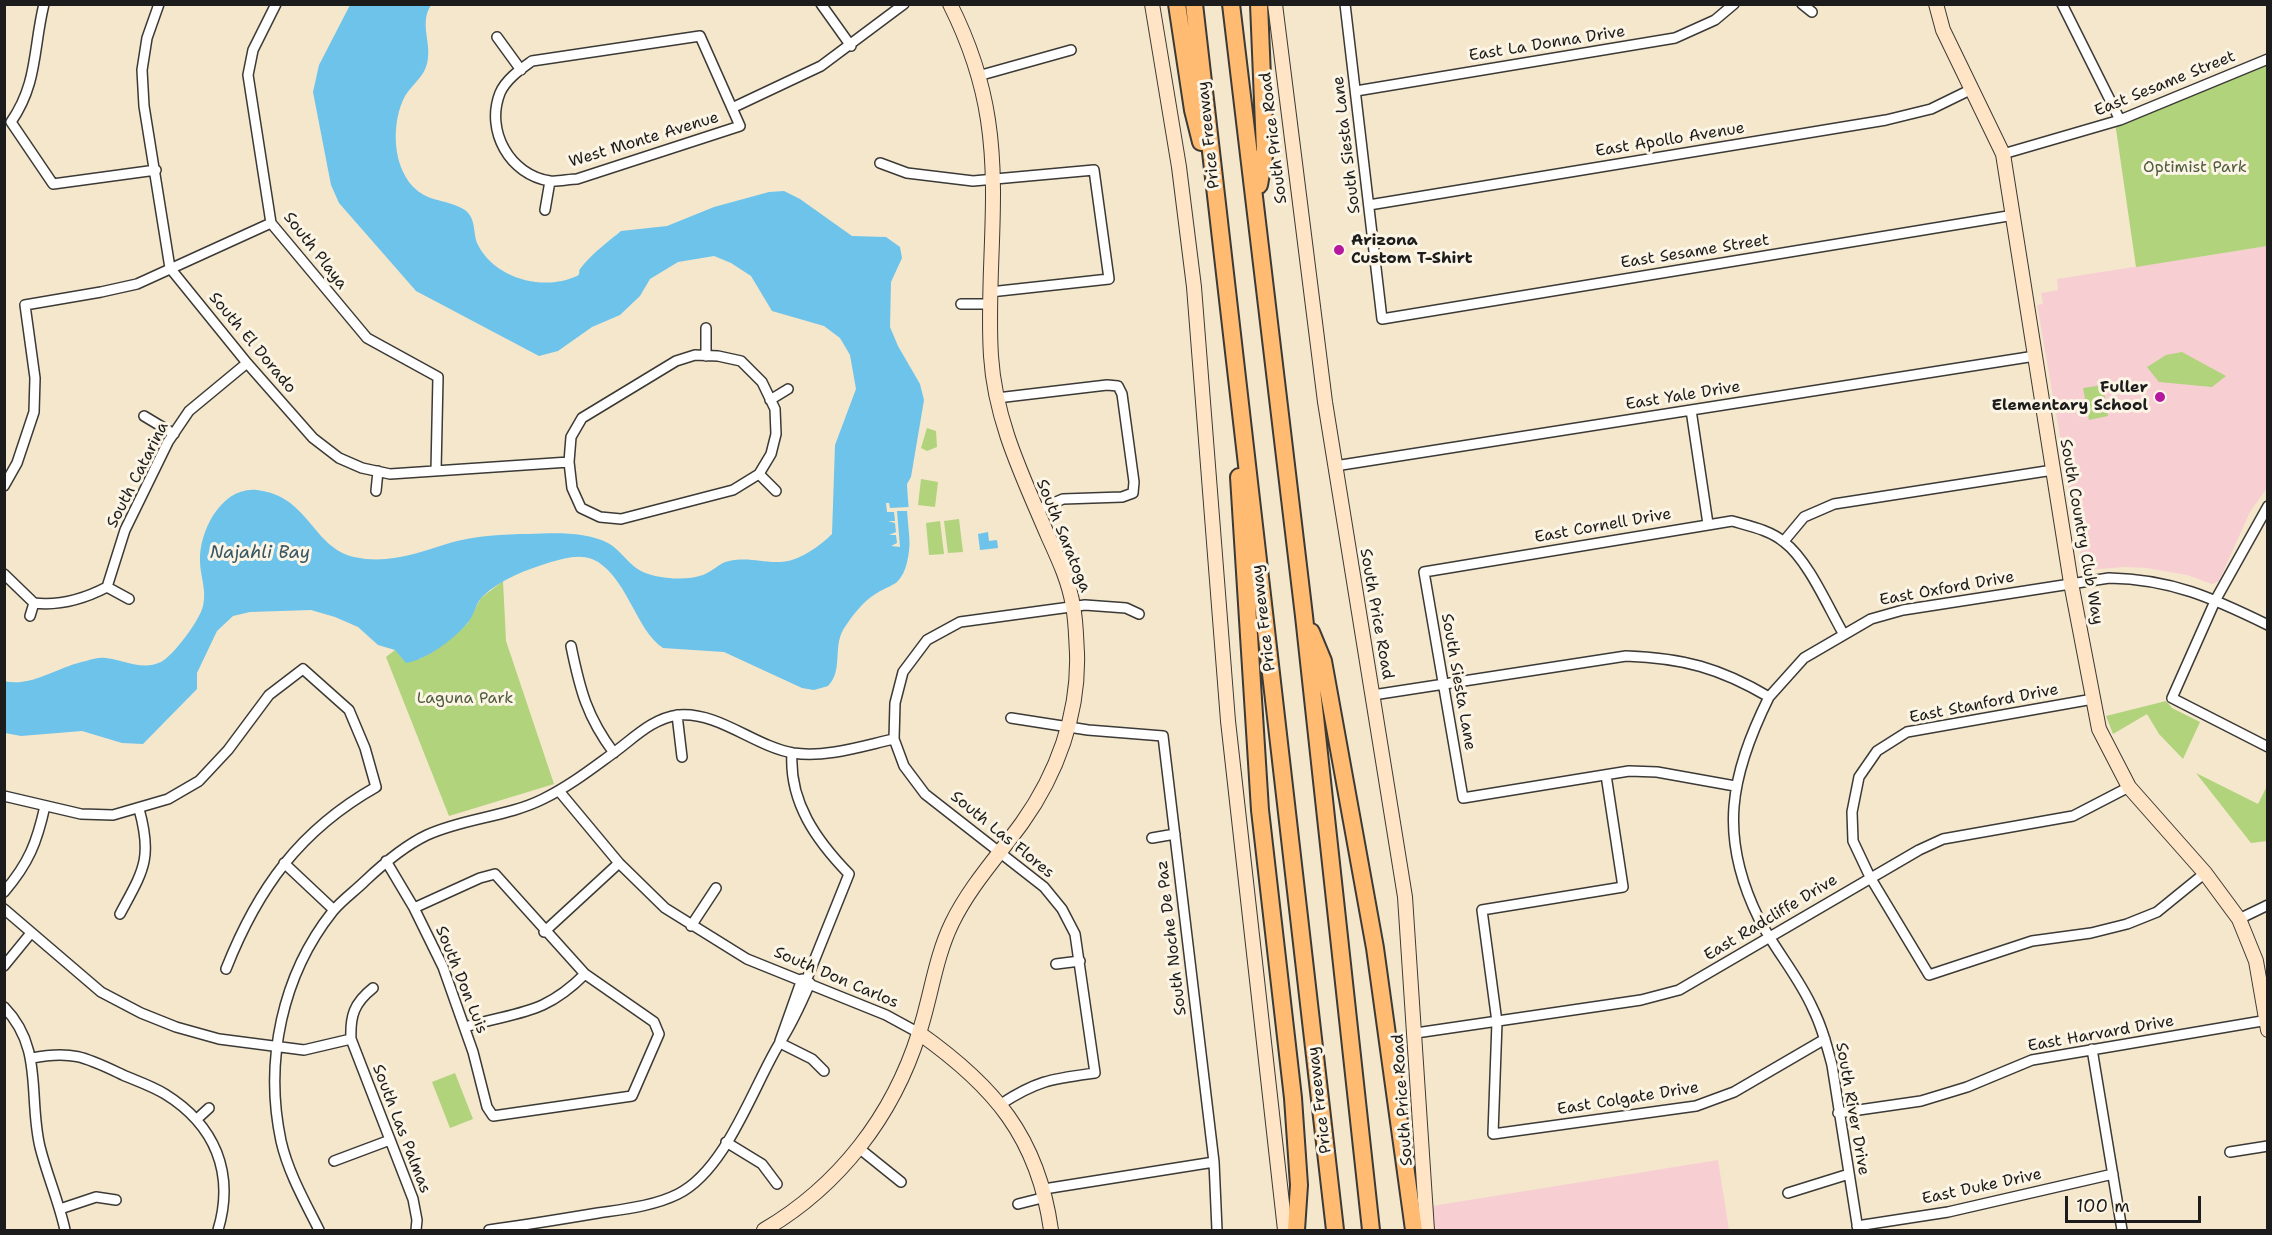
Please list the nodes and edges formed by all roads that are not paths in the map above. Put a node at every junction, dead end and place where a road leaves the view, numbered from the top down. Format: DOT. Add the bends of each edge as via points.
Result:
graph roads {
  1 [pos="44,4"];
  2 [pos="159,4"];
  3 [pos="276,4"];
  4 [pos="821,4"];
  5 [pos="904,4"];
  6 [pos="950,4"];
  7 [pos="1152,4"];
  8 [pos="1177,4"];
  9 [pos="1194,4"];
  10 [pos="1231,4"];
  11 [pos="1259,4"];
  12 [pos="1275,4"];
  13 [pos="1345,4"];
  14 [pos="1734,4"];
  15 [pos="1802,4"];
  16 [pos="1936,4"];
  17 [pos="2062,4"];
  18 [pos="1812,12"];
  19 [pos="497,37"];
  20 [pos="851,46"];
  21 [pos="1071,50"];
  22 [pos="2268,59"];
  23 [pos="521,70"];
  24 [pos="978,76"];
  25 [pos="1972,89"];
  26 [pos="1356,91"];
  27 [pos="732,108"];
  28 [pos="2120,120"];
  29 [pos="2003,154"];
  30 [pos="880,163"];
  31 [pos="156,170"];
  32 [pos="992,180"];
  33 [pos="550,181"];
  34 [pos="1256,201"];
  35 [pos="1369,205"];
  36 [pos="545,210"];
  37 [pos="1217,210"];
  38 [pos="2014,215"];
  39 [pos="271,223"];
  40 [pos="170,268"];
  41 [pos="990,298"];
  42 [pos="961,304"];
  43 [pos="1382,319"];
  44 [pos="706,328"];
  45 [pos="706,356"];
  46 [pos="2035,356"];
  47 [pos="247,363"];
  48 [pos="788,389"];
  49 [pos="997,398"];
  50 [pos="773,404"];
  51 [pos="1691,410"];
  52 [pos="144,416"];
  53 [pos="1243,431"];
  54 [pos="174,434"];
  55 [pos="569,462"];
  56 [pos="1335,466"];
  57 [pos="2053,470"];
  58 [pos="378,471"];
  59 [pos="436,471"];
  60 [pos="759,474"];
  61 [pos="4,486"];
  62 [pos="376,491"];
  63 [pos="776,491"];
  64 [pos="2268,506"];
  65 [pos="1037,510"];
  66 [pos="1708,524"];
  67 [pos="1784,541"];
  68 [pos="1424,572"];
  69 [pos="4,574"];
  70 [pos="2071,583"];
  71 [pos="107,587"];
  72 [pos="129,599"];
  73 [pos="2216,599"];
  74 [pos="34,603"];
  75 [pos="1074,606"];
  76 [pos="1139,614"];
  77 [pos="30,616"];
  78 [pos="1304,616"];
  79 [pos="2268,625"];
  80 [pos="1843,633"];
  81 [pos="571,646"];
  82 [pos="1442,686"];
  83 [pos="1373,694"];
  84 [pos="1769,697"];
  85 [pos="2093,699"];
  86 [pos="678,715"];
  87 [pos="1011,718"];
  88 [pos="1069,727"];
  89 [pos="894,739"];
  90 [pos="2268,747"];
  91 [pos="614,753"];
  92 [pos="792,753"];
  93 [pos="682,757"];
  94 [pos="1606,775"];
  95 [pos="1735,786"];
  96 [pos="2129,787"];
  97 [pos="559,791"];
  98 [pos="4,796"];
  99 [pos="45,806"];
  100 [pos="139,809"];
  101 [pos="1175,834"];
  102 [pos="1152,838"];
  103 [pos="999,850"];
  104 [pos="386,861"];
  105 [pos="284,863"];
  106 [pos="619,863"];
  107 [pos="2205,873"];
  108 [pos="1870,877"];
  109 [pos="716,888"];
  110 [pos="4,892"];
  111 [pos="2268,905"];
  112 [pos="414,908"];
  113 [pos="4,909"];
  114 [pos="334,910"];
  115 [pos="120,914"];
  116 [pos="2239,919"];
  117 [pos="691,926"];
  118 [pos="544,932"];
  119 [pos="31,933"];
  120 [pos="1770,937"];
  121 [pos="1080,961"];
  122 [pos="1056,964"];
  123 [pos="4,966"];
  124 [pos="226,969"];
  125 [pos="585,974"];
  126 [pos="806,981"];
  127 [pos="373,988"];
  128 [pos="4,1007"];
  129 [pos="1497,1022"];
  130 [pos="2267,1024"];
  131 [pos="465,1027"];
  132 [pos="920,1033"];
  133 [pos="1416,1033"];
  134 [pos="351,1039"];
  135 [pos="1824,1039"];
  136 [pos="780,1043"];
  137 [pos="276,1048"];
  138 [pos="2092,1049"];
  139 [pos="32,1058"];
  140 [pos="824,1071"];
  141 [pos="1001,1104"];
  142 [pos="209,1108"];
  143 [pos="1838,1113"];
  144 [pos="197,1119"];
  145 [pos="390,1140"];
  146 [pos="726,1142"];
  147 [pos="2268,1146"];
  148 [pos="860,1149"];
  149 [pos="2230,1152"];
  150 [pos="334,1161"];
  151 [pos="1214,1162"];
  152 [pos="1849,1174"];
  153 [pos="2113,1174"];
  154 [pos="901,1182"];
  155 [pos="777,1184"];
  156 [pos="1045,1193"];
  157 [pos="1788,1193"];
  158 [pos="116,1200"];
  159 [pos="1018,1204"];
  160 [pos="60,1209"];
  161 [pos="784,1225"];
  162 [pos="1858,1228"];
  163 [pos="65,1230"];
  164 [pos="218,1230"];
  165 [pos="319,1230"];
  166 [pos="416,1230"];
  167 [pos="489,1230"];
  168 [pos="765,1230"];
  169 [pos="1051,1230"];
  170 [pos="1217,1230"];
  171 [pos="1285,1230"];
  172 [pos="1296,1230"];
  173 [pos="1335,1230"];
  174 [pos="1371,1230"];
  175 [pos="1414,1230"];
  176 [pos="1427,1230"];
  177 [pos="2122,1230"];
  1 -- 31 [label="street" via="34,75 26,101 11,122 53,184"];
  2 -- 31 [label="street" via="147,38 142,70 144,106"];
  3 -- 39 [label="street, South Playa" via="253,50 248,75"];
  4 -- 20 [label="street"];
  5 -- 20 [label="street, West Monte Avenue"];
  6 -- 24 [label="street, South Saratoga"];
  7 -- 171 [label="street" via="1194,287 1228,721"];
  8 -- 37 [label="highway" via="1193,110"];
  9 -- 37 [label="highway, Price Freeway"];
  10 -- 34 [label="highway"];
  11 -- 34 [label="highway" via="1265,150"];
  12 -- 56 [label="street, South Price Road"];
  13 -- 26 [label="street, South Siesta Lane"];
  14 -- 26 [label="street, East La Donna Drive" via="1715,20 1675,38"];
  15 -- 18 [label="street"];
  16 -- 25 [label="street, South Country Club Way" via="1943,30"];
  17 -- 28 [label="street"];
  19 -- 23 [label="street"];
  20 -- 27 [label="street, West Monte Avenue" via="821,66"];
  21 -- 24 [label="street"];
  22 -- 28 [label="street, East Sesame Street"];
  23 -- 27 [label="street" via="532,61 700,36"];
  23 -- 33 [label="street, West Monte Avenue" via="501,92 496,111 497,131 504,151 516,166"];
  24 -- 32 [label="street, South Saratoga" via="988,120"];
  25 -- 29 [label="street, South Country Club Way"];
  25 -- 35 [label="street, East Apollo Avenue" via="1931,109 1886,120"];
  26 -- 35 [label="street, South Siesta Lane"];
  27 -- 33 [label="street, West Monte Avenue" via="740,126 578,178"];
  28 -- 29 [label="street, East Sesame Street"];
  29 -- 38 [label="street, South Country Club Way"];
  30 -- 32 [label="street" via="907,173"];
  31 -- 40 [label="street"];
  32 -- 41 [label="street, South Saratoga"];
  32 -- 41 [label="street" via="1094,170 1108,279"];
  33 -- 36 [label="street, West Monte Avenue"];
  34 -- 78 [label="highway"];
  35 -- 43 [label="street, South Siesta Lane"];
  37 -- 53 [label="highway, Price Freeway"];
  38 -- 43 [label="street, East Sesame Street"];
  38 -- 46 [label="street, South Country Club Way"];
  39 -- 40 [label="street"];
  39 -- 59 [label="street, South Playa" via="367,338 438,377"];
  40 -- 47 [label="street, South El Dorado"];
  40 -- 61 [label="street" via="128,286 25,304 35,378 34,412 17,463"];
  41 -- 42 [label="street"];
  41 -- 49 [label="street, South Saratoga" via="991,359"];
  44 -- 45 [label="street"];
  45 -- 50 [label="street" via="741,361 762,382"];
  45 -- 55 [label="street" via="676,361 582,418 571,437"];
  46 -- 51 [label="street, East Yale Drive"];
  46 -- 57 [label="street, South Country Club Way"];
  47 -- 54 [label="street, South Catarina" via="189,411"];
  47 -- 58 [label="street, South El Dorado" via="313,438 339,458"];
  48 -- 50 [label="street"];
  49 -- 65 [label="street, South Saratoga" via="1017,465"];
  49 -- 65 [label="street" via="1118,386 1122,394 1133,493 1122,497 1063,499"];
  50 -- 60 [label="street" via="776,434 771,454"];
  51 -- 56 [label="street, East Yale Drive"];
  51 -- 66 [label="street"];
  52 -- 54 [label="street"];
  53 -- 172 [label="highway" via="1238,491 1260,810 1293,1098 1299,1185"];
  53 -- 173 [label="highway, Price Freeway"];
  54 -- 71 [label="street, South Catarina" via="124,530"];
  55 -- 59 [label="street, South El Dorado"];
  55 -- 60 [label="street" via="572,488 581,508 600,517 621,519 733,490"];
  56 -- 83 [label="street, South Price Road"];
  57 -- 67 [label="street" via="1834,504 1804,518"];
  57 -- 70 [label="street, South Country Club Way"];
  58 -- 59 [label="street, South El Dorado"];
  58 -- 62 [label="street"];
  60 -- 63 [label="street"];
  64 -- 73 [label="street"];
  65 -- 75 [label="street, South Saratoga"];
  66 -- 67 [label="street, East Cornell Drive" via="1732,521 1764,530"];
  66 -- 68 [label="street, East Cornell Drive"];
  67 -- 80 [label="street, East Cornell Drive" via="1799,557"];
  68 -- 82 [label="street, South Siesta Lane"];
  69 -- 74 [label="street"];
  70 -- 73 [label="street, East Oxford Drive" via="2140,578"];
  70 -- 80 [label="street, East Oxford Drive" via="1904,610 1870,619"];
  70 -- 85 [label="street, South Country Club Way"];
  71 -- 72 [label="street"];
  71 -- 74 [label="street" via="89,597 51,605"];
  73 -- 79 [label="street, East Oxford Drive"];
  73 -- 90 [label="street" via="2172,698"];
  74 -- 77 [label="street"];
  75 -- 76 [label="street" via="1112,606"];
  75 -- 88 [label="street, South Saratoga" via="1077,655"];
  75 -- 89 [label="street" via="960,622 927,640 903,672 895,703"];
  78 -- 174 [label="highway"];
  78 -- 175 [label="highway" via="1323,661 1375,948"];
  80 -- 84 [label="street, East Oxford Drive" via="1804,658"];
  81 -- 91 [label="street" via="594,727"];
  82 -- 83 [label="street"];
  82 -- 84 [label="street" via="1626,656 1665,657 1734,677"];
  82 -- 94 [label="street, South Siesta Lane" via="1463,798"];
  83 -- 133 [label="street, South Price Road" via="1404,885"];
  84 -- 95 [label="street, South River Drive" via="1750,736"];
  85 -- 96 [label="street, South Country Club Way" via="2099,729"];
  85 -- 108 [label="street, East Stanford Drive" via="1907,732 1877,751 1859,777 1851,812 1853,841"];
  86 -- 91 [label="street" via="656,720"];
  86 -- 92 [label="street" via="694,715 719,723"];
  86 -- 93 [label="street"];
  87 -- 88 [label="street"];
  88 -- 101 [label="street, South Noche De Paz" via="1163,736"];
  88 -- 103 [label="street, South Saratoga" via="1048,780 1021,824"];
  89 -- 92 [label="street" via="822,754"];
  89 -- 103 [label="street, South Las Flores" via="904,766 925,794"];
  91 -- 97 [label="street"];
  92 -- 126 [label="street" via="793,785 805,818 849,874"];
  94 -- 95 [label="street" via="1657,772"];
  94 -- 129 [label="street" via="1623,886 1482,910"];
  95 -- 120 [label="street, South River Drive" via="1733,832 1741,873"];
  96 -- 107 [label="street, South Country Club Way"];
  96 -- 108 [label="street, East Radcliffe Drive" via="2073,816 1944,839"];
  97 -- 104 [label="street" via="527,807 427,835"];
  97 -- 106 [label="street, South Don Carlos"];
  98 -- 99 [label="street"];
  99 -- 100 [label="street" via="81,814 113,815"];
  99 -- 110 [label="street" via="28,861"];
  100 -- 105 [label="street" via="168,799 199,781 269,695 303,669 349,710 376,787 344,805"];
  100 -- 115 [label="street" via="147,838 145,864"];
  101 -- 102 [label="street"];
  101 -- 151 [label="street, South Noche De Paz"];
  103 -- 121 [label="street, South Las Flores" via="1044,887 1062,909 1075,934"];
  103 -- 132 [label="street, South Saratoga" via="952,923 938,960"];
  104 -- 112 [label="street, South Don Luis"];
  104 -- 114 [label="street"];
  105 -- 114 [label="street"];
  105 -- 124 [label="street" via="259,897"];
  106 -- 117 [label="street, South Don Carlos" via="665,908"];
  106 -- 118 [label="street"];
  107 -- 108 [label="street" via="2157,912 2127,924 2032,941 1929,975"];
  107 -- 116 [label="street, South Country Club Way"];
  108 -- 120 [label="street, East Radcliffe Drive"];
  109 -- 117 [label="street"];
  111 -- 116 [label="street"];
  112 -- 118 [label="street" via="495,874"];
  112 -- 131 [label="street, South Don Luis" via="443,967"];
  113 -- 119 [label="street"];
  114 -- 137 [label="street" via="307,950 287,996"];
  116 -- 130 [label="street, South Country Club Way" via="2256,961"];
  117 -- 126 [label="street, South Don Carlos" via="747,959"];
  118 -- 125 [label="street"];
  119 -- 123 [label="street"];
  119 -- 137 [label="street" via="101,992 141,1013 176,1028"];
  120 -- 129 [label="street, East Radcliffe Drive" via="1679,990 1641,1000"];
  120 -- 135 [label="street, South River Drive" via="1813,1008"];
  121 -- 122 [label="street"];
  121 -- 141 [label="street, South Las Flores" via="1095,1073 1050,1079 1026,1087"];
  125 -- 131 [label="street" via="549,1005"];
  125 -- 131 [label="street, South Don Luis" via="659,1029 632,1096 493,1116 487,1107"];
  126 -- 132 [label="street, South Don Carlos"];
  126 -- 136 [label="street" via="788,1033"];
  127 -- 134 [label="street" via="358,1000 350,1020"];
  128 -- 139 [label="street" via="22,1032"];
  129 -- 133 [label="street, East Radcliffe Drive"];
  129 -- 135 [label="street, East Colgate Drive" via="1493,1134 1696,1106 1734,1092"];
  130 -- 138 [label="street, East Harvard Drive"];
  132 -- 141 [label="street, South Don Carlos" via="963,1064"];
  132 -- 148 [label="street, South Saratoga" via="904,1075"];
  133 -- 176 [label="street, South Price Road"];
  134 -- 137 [label="street" via="304,1050"];
  134 -- 145 [label="street, South Las Palmas"];
  135 -- 143 [label="street, South River Drive" via="1832,1065"];
  136 -- 140 [label="street" via="812,1059"];
  136 -- 146 [label="street"];
  137 -- 165 [label="street" via="275,1095 282,1143"];
  138 -- 143 [label="street, East Harvard Drive" via="2032,1060 1921,1101"];
  138 -- 153 [label="street"];
  139 -- 144 [label="street" via="58,1053 82,1057 163,1092"];
  139 -- 160 [label="street" via="39,1145"];
  141 -- 156 [label="street, South Don Carlos" via="1027,1146"];
  142 -- 144 [label="street"];
  143 -- 152 [label="street, South River Drive"];
  144 -- 164 [label="street" via="213,1142 224,1176 223,1213"];
  145 -- 150 [label="street"];
  145 -- 166 [label="street, South Las Palmas" via="413,1199"];
  146 -- 155 [label="street" via="762,1164"];
  146 -- 167 [label="street" via="705,1173 679,1194 642,1206"];
  147 -- 149 [label="street"];
  148 -- 154 [label="street"];
  148 -- 161 [label="street, South Saratoga"];
  151 -- 156 [label="street"];
  151 -- 170 [label="street, South Noche De Paz"];
  152 -- 157 [label="street"];
  152 -- 162 [label="street, South River Drive"];
  153 -- 162 [label="street, East Duke Drive"];
  153 -- 177 [label="street"];
  156 -- 159 [label="street"];
  156 -- 169 [label="street, South Don Carlos"];
  158 -- 160 [label="street" via="96,1197"];
  160 -- 163 [label="street"];
  161 -- 168 [label="street, South Saratoga"];
}
